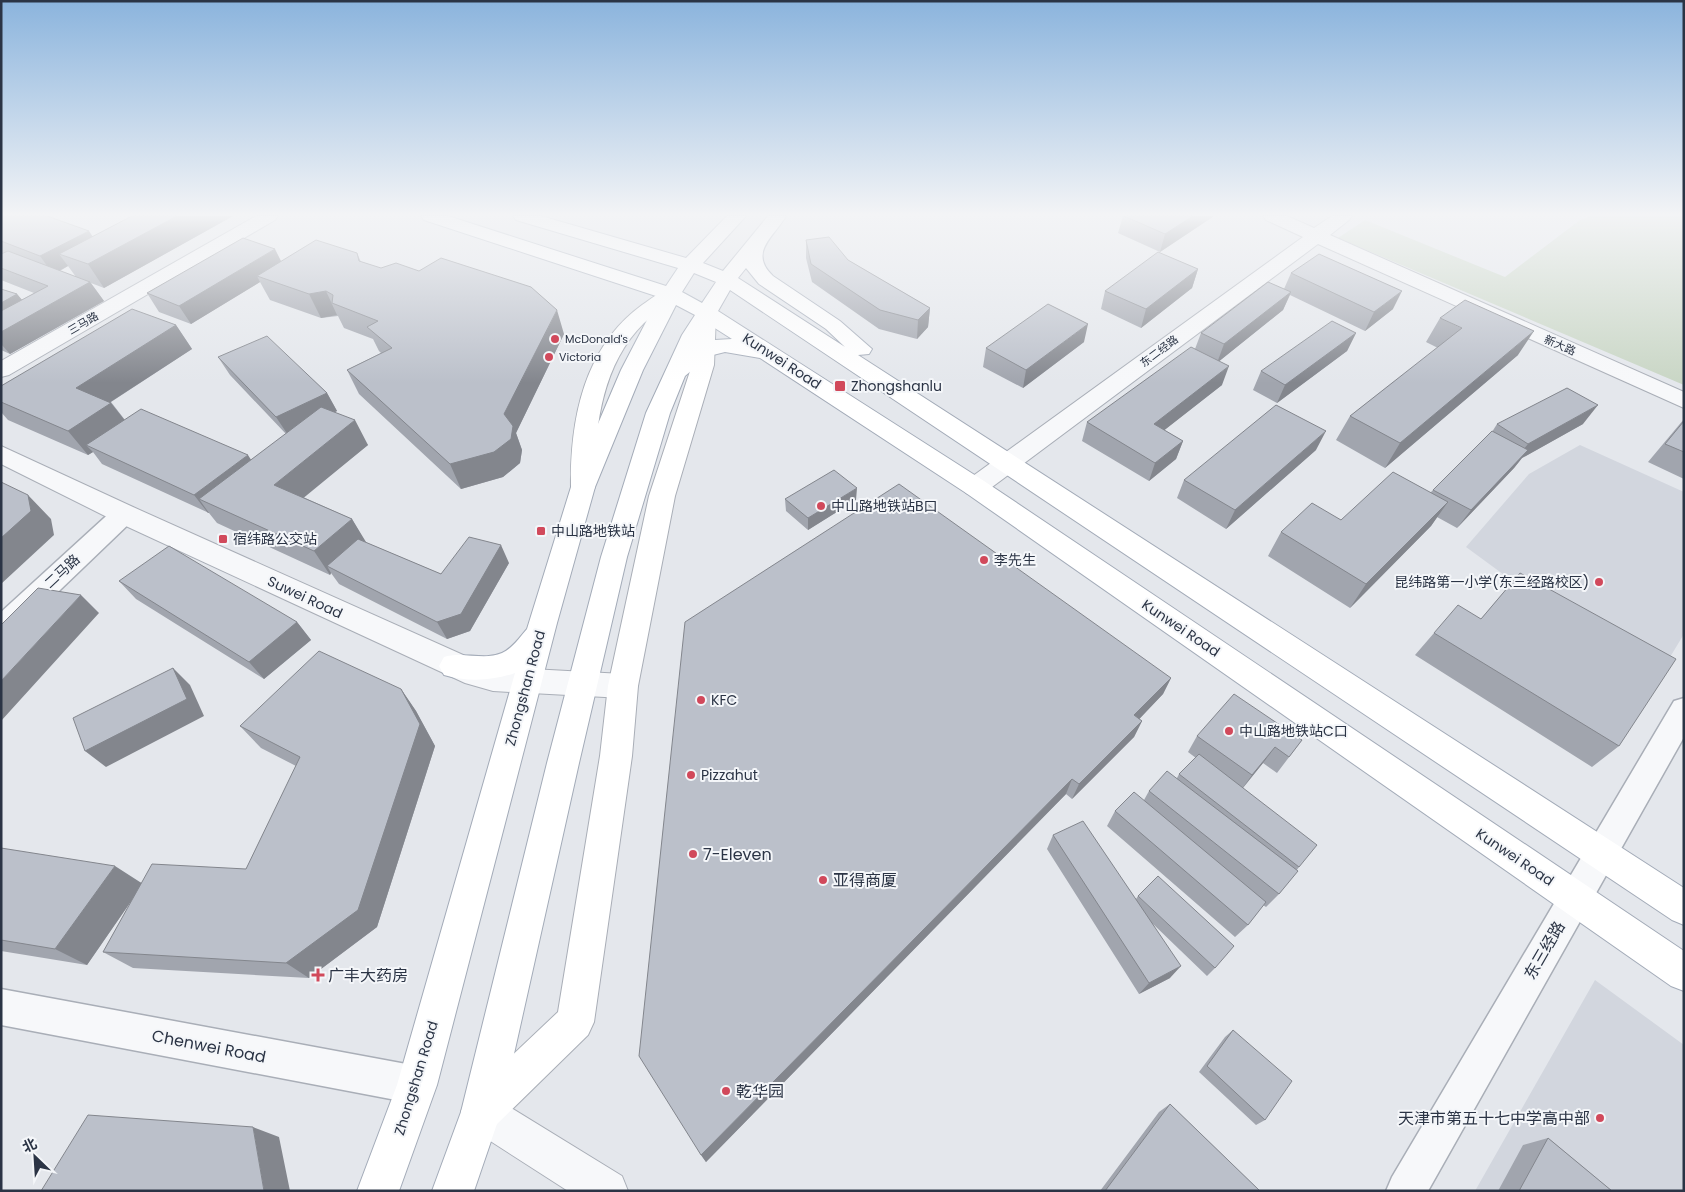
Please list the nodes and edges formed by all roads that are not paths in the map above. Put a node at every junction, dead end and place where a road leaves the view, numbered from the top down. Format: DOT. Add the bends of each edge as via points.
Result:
graph roads {
  1 [pos="172,272"];
  2 [pos="603,272"];
  3 [pos="605,272"];
  4 [pos="665,272"];
  5 [pos="686,272"];
  6 [pos="704,272"];
  7 [pos="716,272"];
  8 [pos="729,272"];
  9 [pos="758,272"];
  10 [pos="1265,272"];
  11 [pos="1398,272"];
  12 [pos="721,280"];
  13 [pos="675,293"];
  14 [pos="706,313"];
  15 [pos="644,314"];
  16 [pos="648,339"];
  17 [pos="705,348"];
  18 [pos="786,364"];
  19 [pos="1,370"];
  20 [pos="670,386"];
  21 [pos="894,389"];
  22 [pos="1684,401"];
  23 [pos="1,454"];
  24 [pos="1007,464"];
  25 [pos="583,487"];
  26 [pos="975,487"];
  27 [pos="124,514"];
  28 [pos="1,629"];
  29 [pos="541,631"];
  30 [pos="454,666"];
  31 [pos="527,680"];
  32 [pos="582,683"];
  33 [pos="623,686"];
  34 [pos="1684,710"];
  35 [pos="1602,854"];
  36 [pos="1574,897"];
  37 [pos="1684,908"];
  38 [pos="1684,973"];
  39 [pos="1,1007"];
  40 [pos="417,1086"];
  41 [pos="481,1112"];
  42 [pos="378,1191"];
  43 [pos="453,1191"];
  44 [pos="607,1191"];
  45 [pos="1406,1191"];
  1 -- 19 [label="street, 三马路"];
  2 -- 15 [label="main road" via="632,295"];
  3 -- 13 [label="main road"];
  4 -- 13 [label="main road"];
  5 -- 13 [label="main road, Zhongshan Road"];
  6 -- 12 [label="main road"];
  7 -- 12 [label="main road"];
  8 -- 12 [label="main road"];
  9 -- 21 [label="main road" via="849,338"];
  10 -- 24 [label="street, 东二经路"];
  11 -- 22 [label="street, 新大路"];
  12 -- 14 [label="main road"];
  12 -- 18 [label="main road" via="737,313"];
  12 -- 21 [label="main road"];
  13 -- 14 [label="main road, Kunwei Road"];
  13 -- 15 [label="main road"];
  13 -- 16 [label="main road, Zhongshan Road"];
  13 -- 20 [label="main road" via="682,316"];
  14 -- 17 [label="main road"];
  14 -- 18 [label="main road, Kunwei Road"];
  14 -- 20 [label="main road"];
  15 -- 16 [label="main road"];
  15 -- 25 [label="main road" via="624,334 594,390 583,442"];
  16 -- 25 [label="main road, Zhongshan Road"];
  17 -- 18 [label="main road" via="741,347"];
  17 -- 20 [label="main road" via="683,366"];
  17 -- 33 [label="main road" via="698,387 662,496"];
  18 -- 26 [label="main road, Kunwei Road"];
  20 -- 32 [label="main road" via="658,413 614,557"];
  21 -- 24 [label="main road"];
  23 -- 27 [label="street, Suwei Road"];
  24 -- 26 [label="street, 东二经路"];
  24 -- 35 [label="main road"];
  25 -- 29 [label="main road, Zhongshan Road"];
  26 -- 36 [label="main road, Kunwei Road"];
  27 -- 28 [label="street, 二马路"];
  27 -- 30 [label="street, Suwei Road"];
  29 -- 30 [label="main road" via="524,654 509,664 488,668"];
  29 -- 31 [label="main road, Zhongshan Road"];
  30 -- 31 [label="street, Suwei Road" via="493,679"];
  31 -- 32 [label="street, Suwei Road"];
  31 -- 40 [label="main road, Zhongshan Road"];
  32 -- 33 [label="street, Suwei Road"];
  32 -- 41 [label="main road"];
  33 -- 41 [label="main road" via="616,756 575,1022"];
  34 -- 35 [label="street, 东三经路"];
  35 -- 36 [label="street, 东三经路"];
  35 -- 37 [label="main road"];
  36 -- 38 [label="main road, Kunwei Road"];
  36 -- 45 [label="street, 东三经路"];
  39 -- 40 [label="street, Chenwei Road"];
  40 -- 42 [label="main road, Zhongshan Road"];
  41 -- 43 [label="main road"];
  41 -- 44 [label="street"];
}
